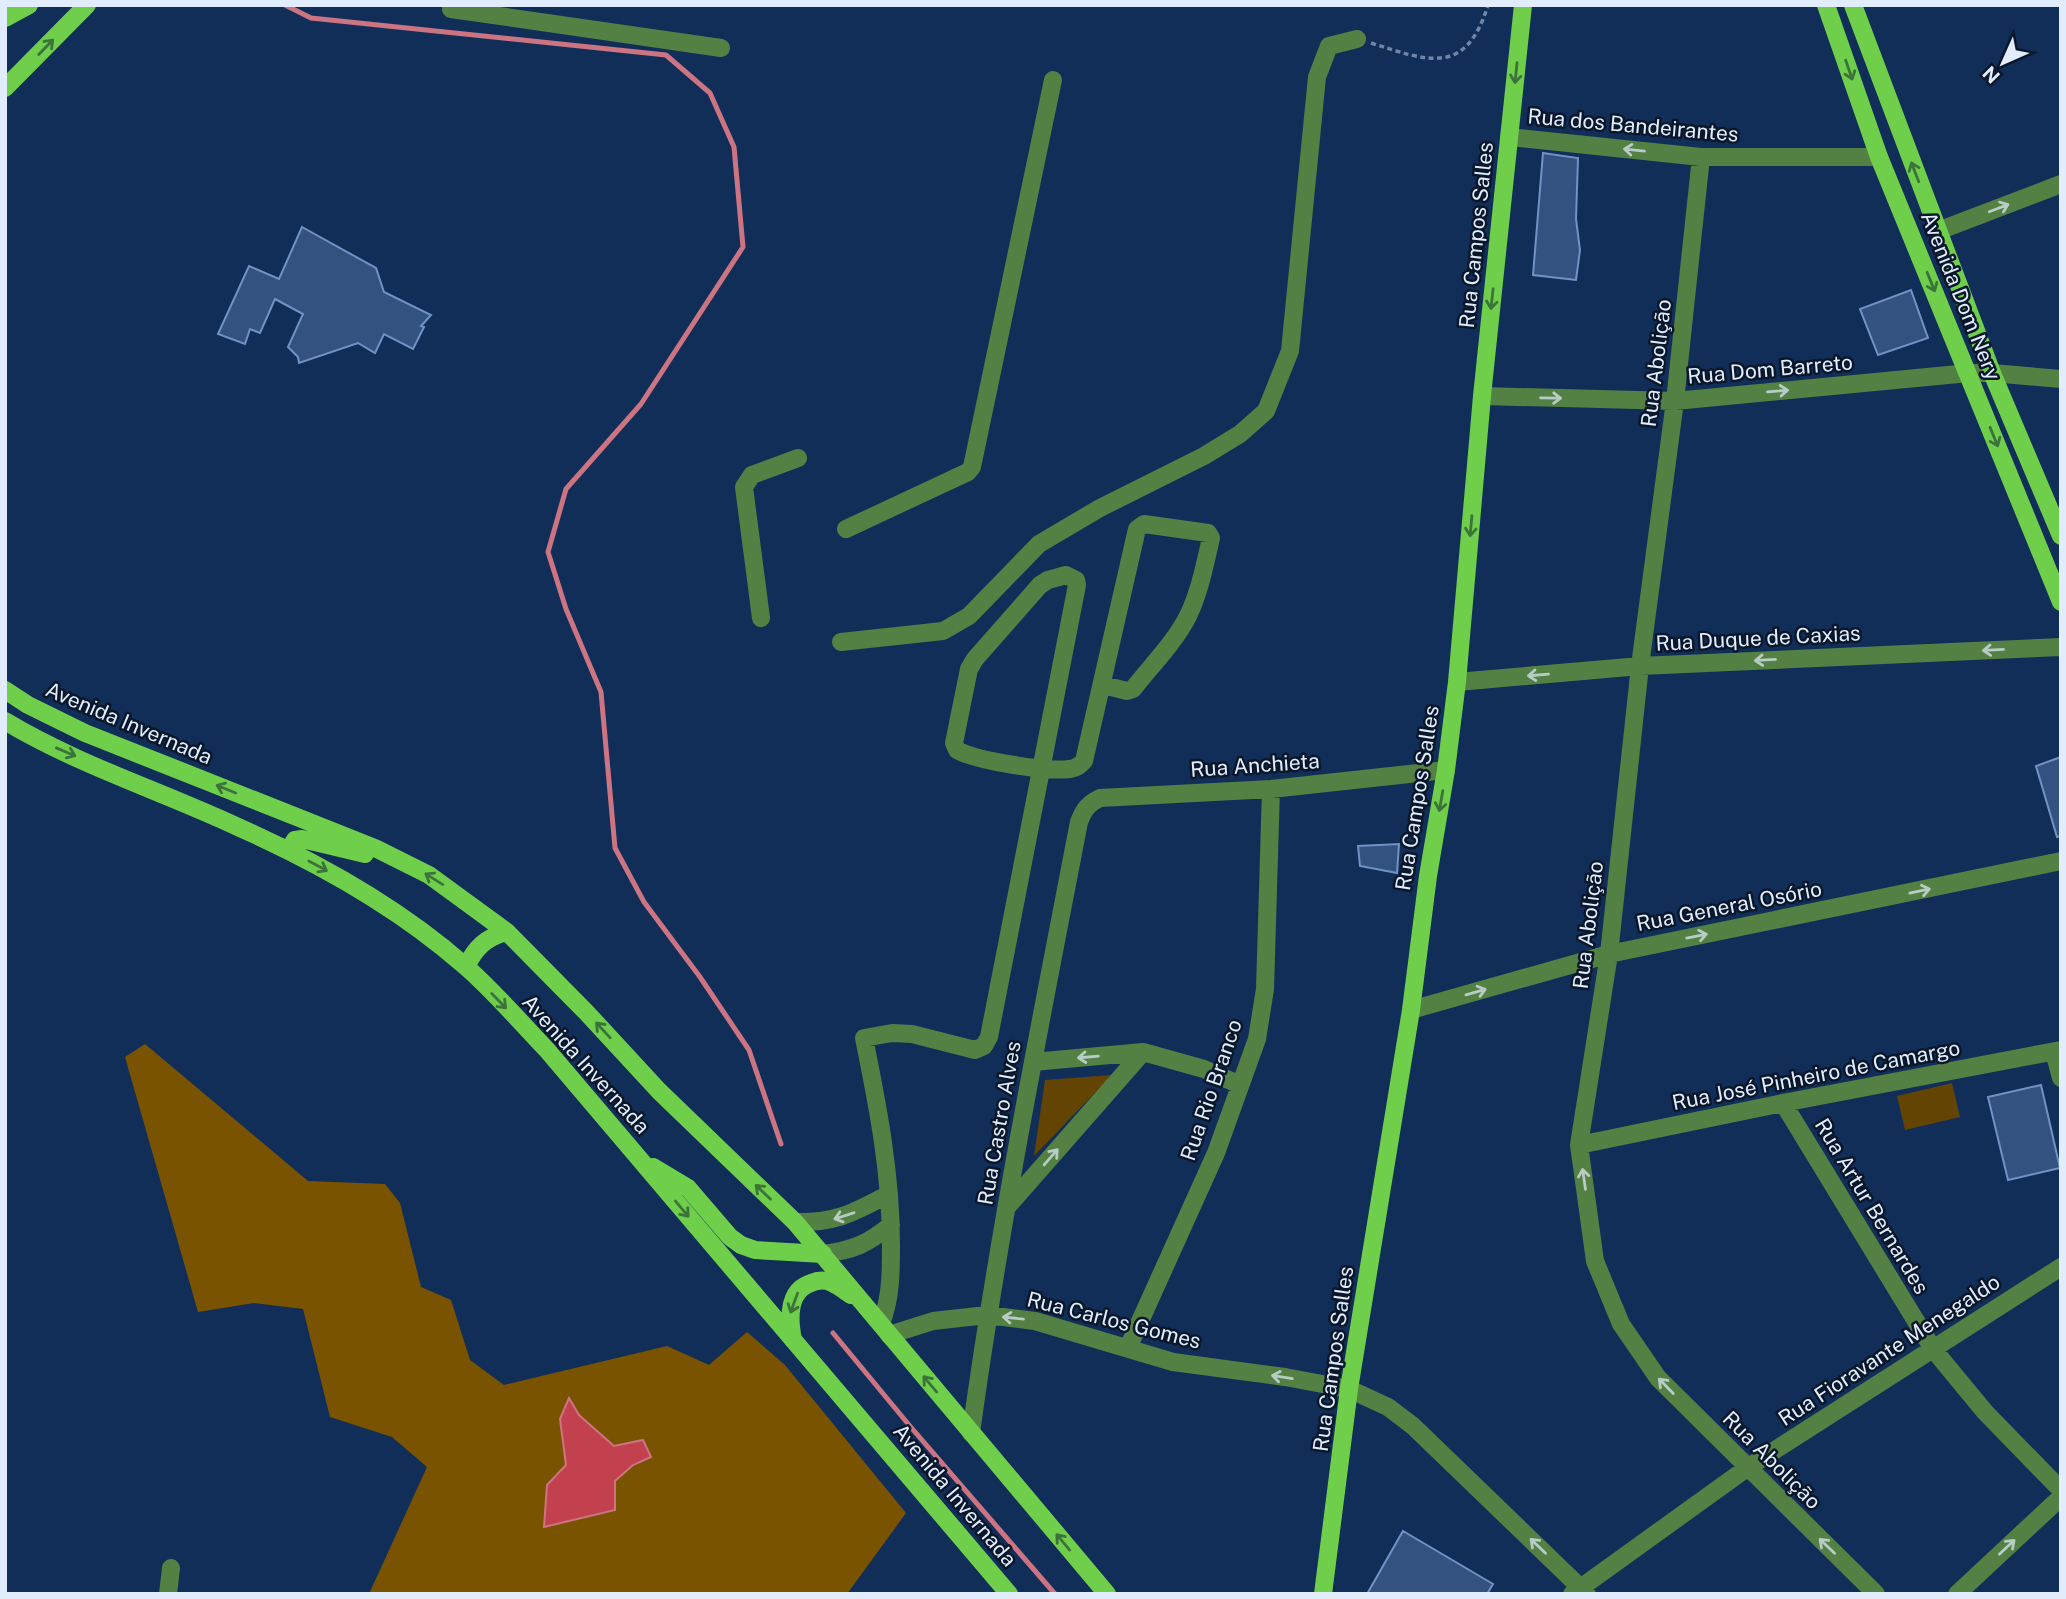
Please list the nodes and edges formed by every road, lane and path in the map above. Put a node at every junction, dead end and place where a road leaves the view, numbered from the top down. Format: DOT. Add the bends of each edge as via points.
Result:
graph roads {
  1 [pos="30,5"];
  2 [pos="87,5"];
  3 [pos="1488,5"];
  4 [pos="1523,5"];
  5 [pos="1826,5"];
  6 [pos="1853,5"];
  7 [pos="451,9"];
  8 [pos="5,18"];
  9 [pos="1357,39"];
  10 [pos="721,48"];
  11 [pos="1053,80"];
  12 [pos="5,88"];
  13 [pos="1509,137"];
  14 [pos="1701,157"];
  15 [pos="1879,157"];
  16 [pos="2061,184"];
  17 [pos="1938,232"];
  18 [pos="1969,373"];
  19 [pos="1992,373"];
  20 [pos="2061,380"];
  21 [pos="1482,396"];
  22 [pos="1675,401"];
  23 [pos="797,458"];
  24 [pos="846,529"];
  25 [pos="2061,536"];
  26 [pos="2061,602"];
  27 [pos="761,618"];
  28 [pos="841,642"];
  29 [pos="2061,647"];
  30 [pos="1640,666"];
  31 [pos="1457,682"];
  32 [pos="1103,685"];
  33 [pos="5,690"];
  34 [pos="5,721"];
  35 [pos="1041,768"];
  36 [pos="1446,770"];
  37 [pos="1271,789"];
  38 [pos="1079,822"];
  39 [pos="293,853"];
  40 [pos="2061,861"];
  41 [pos="409,865"];
  42 [pos="507,932"];
  43 [pos="1609,954"];
  44 [pos="466,967"];
  45 [pos="1411,1010"];
  46 [pos="2057,1051"];
  47 [pos="1143,1052"];
  48 [pos="1033,1062"];
  49 [pos="2061,1079"];
  50 [pos="1240,1085"];
  51 [pos="1783,1103"];
  52 [pos="1579,1145"];
  53 [pos="641,1160"];
  54 [pos="889,1194"];
  55 [pos="1006,1208"];
  56 [pos="794,1222"];
  57 [pos="891,1225"];
  58 [pos="773,1251"];
  59 [pos="823,1254"];
  60 [pos="2061,1267"];
  61 [pos="863,1303"];
  62 [pos="987,1315"];
  63 [pos="885,1329"];
  64 [pos="793,1340"];
  65 [pos="1128,1348"];
  66 [pos="1933,1349"];
  67 [pos="1349,1389"];
  68 [pos="971,1433"];
  69 [pos="1747,1468"];
  70 [pos="2061,1490"];
  71 [pos="2061,1497"];
  72 [pos="171,1568"];
  73 [pos="1580,1592"];
  74 [pos="168,1594"];
  75 [pos="1009,1594"];
  76 [pos="1107,1594"];
  77 [pos="1323,1594"];
  78 [pos="1876,1594"];
  79 [pos="1957,1594"];
  1 -- 8 [label="main road"];
  12 -- 2 [label="main road, one-way"];
  3 -- 9 [label="path" via="1468,46 1448,59 1418,58"];
  4 -- 13 [label="main road, Rua Campos Salles, one-way"];
  5 -- 15 [label="main road, Avenida Dom Nery, one-way"];
  17 -- 6 [label="main road, Avenida Dom Nery, one-way"];
  7 -- 10 [label="street"];
  9 -- 28 [label="street" via="1329,46 1317,77 1290,351 1266,411 1205,456 1039,544 969,616 943,631"];
  11 -- 24 [label="street" via="972,467"];
  14 -- 13 [label="street, Rua dos Bandeirantes, one-way"];
  13 -- 21 [label="main road, Rua Campos Salles, one-way"];
  14 -- 15 [label="street, Rua dos Bandeirantes"];
  14 -- 22 [label="street, Rua Abolição"];
  15 -- 18 [label="main road, Avenida Dom Nery, one-way"];
  17 -- 16 [label="street, one-way"];
  17 -- 19 [label="main road, Avenida Dom Nery"];
  18 -- 19 [label="street, Rua Dom Barreto"];
  22 -- 18 [label="street, Rua Dom Barreto, one-way"];
  18 -- 26 [label="main road, Avenida Dom Nery, one-way"];
  19 -- 20 [label="street, Rua Dom Barreto"];
  19 -- 25 [label="main road, Avenida Dom Nery"];
  21 -- 22 [label="street, Rua Dom Barreto, one-way"];
  21 -- 31 [label="main road, Rua Campos Salles, one-way"];
  22 -- 30 [label="street, Rua Abolição"];
  23 -- 27 [label="street" via="752,475 744,487"];
  29 -- 30 [label="street, Rua Duque de Caxias, one-way"];
  30 -- 31 [label="street, Rua Duque de Caxias, one-way"];
  30 -- 43 [label="street, Rua Abolição"];
  31 -- 36 [label="main road, Rua Campos Salles"];
  32 -- 32 [label="street" via="1133,689 1182,627 1203,573 1211,538 1208,533 1144,524 1137,528"];
  32 -- 35 [label="street" via="1084,761 1072,769"];
  41 -- 33 [label="main road, Avenida Invernada, one-way" via="85,733"];
  34 -- 39 [label="main road, Avenida Invernada, one-way" via="37,740"];
  35 -- 35 [label="street" via="961,752 954,743 975,659 1040,585 1066,575 1077,585"];
  35 -- 54 [label="street" via="984,1046 965,1049 912,1034 864,1038"];
  36 -- 37 [label="street, Rua Anchieta"];
  36 -- 45 [label="main road, Rua Campos Salles, one-way"];
  37 -- 38 [label="street, Rua Anchieta" via="1100,798 1083,810"];
  37 -- 50 [label="street, Rua Rio Branco" via="1265,989 1257,1039"];
  38 -- 48 [label="street, Rua Castro Alves"];
  39 -- 41 [label="main road" via="295,840 302,839"];
  39 -- 44 [label="main road, Avenida Invernada, one-way" via="378,901"];
  43 -- 40 [label="street, Rua General Osório, one-way"];
  42 -- 41 [label="main road, Avenida Invernada, one-way"];
  42 -- 44 [label="main road" via="486,939"];
  56 -- 42 [label="main road, Avenida Invernada, one-way" via="659,1091"];
  45 -- 43 [label="street, Rua General Osório, one-way"];
  43 -- 52 [label="street, Rua Abolição"];
  44 -- 53 [label="main road, Avenida Invernada, one-way" via="547,1050"];
  45 -- 67 [label="main road, Rua Campos Salles"];
  46 -- 49 [label="street"];
  46 -- 51 [label="street, Rua José Pinheiro de Camargo"];
  47 -- 48 [label="street, one-way"];
  47 -- 50 [label="street" via="1204,1069"];
  55 -- 47 [label="street, one-way"];
  48 -- 55 [label="street, Rua Castro Alves"];
  50 -- 65 [label="street, Rua Rio Branco" via="1216,1153"];
  51 -- 52 [label="street, Rua José Pinheiro de Camargo"];
  51 -- 66 [label="street, Rua Artur Bernardes"];
  69 -- 52 [label="street, Rua Abolição, one-way" via="1658,1378 1621,1324 1595,1261"];
  53 -- 58 [label="main road" via="688,1188 741,1245"];
  53 -- 64 [label="main road, Avenida Invernada, one-way"];
  54 -- 56 [label="street, one-way" via="848,1216"];
  54 -- 57 [label="street"];
  55 -- 62 [label="street, Rua Castro Alves"];
  56 -- 58 [label="main road"];
  56 -- 59 [label="main road, Avenida Invernada"];
  57 -- 59 [label="street" via="849,1251"];
  57 -- 63 [label="street" via="891,1289"];
  58 -- 59 [label="main road"];
  59 -- 61 [label="main road, Avenida Invernada"];
  60 -- 66 [label="street, Rua Fioravante Menegaldo"];
  61 -- 63 [label="main road, Avenida Invernada"];
  61 -- 64 [label="main road, one-way" via="823,1280 802,1287 791,1308"];
  62 -- 63 [label="street, Rua Carlos Gomes"];
  65 -- 62 [label="street, Rua Carlos Gomes, one-way" via="1035,1321"];
  62 -- 68 [label="street, Rua Castro Alves"];
  68 -- 63 [label="main road, Avenida Invernada, one-way"];
  64 -- 75 [label="main road, Avenida Invernada"];
  67 -- 65 [label="street, Rua Carlos Gomes, one-way" via="1172,1362"];
  66 -- 69 [label="street, Rua Fioravante Menegaldo"];
  66 -- 70 [label="street, Rua Artur Bernardes" via="1985,1412"];
  73 -- 67 [label="street, Rua Carlos Gomes, one-way" via="1413,1426 1388,1407"];
  67 -- 77 [label="main road, Rua Campos Salles"];
  76 -- 68 [label="main road, Avenida Invernada, one-way"];
  69 -- 73 [label="street, Rua Fioravante Menegaldo"];
  78 -- 69 [label="street, Rua Abolição, one-way"];
  79 -- 71 [label="street, one-way"];
  72 -- 74 [label="street"];
}
